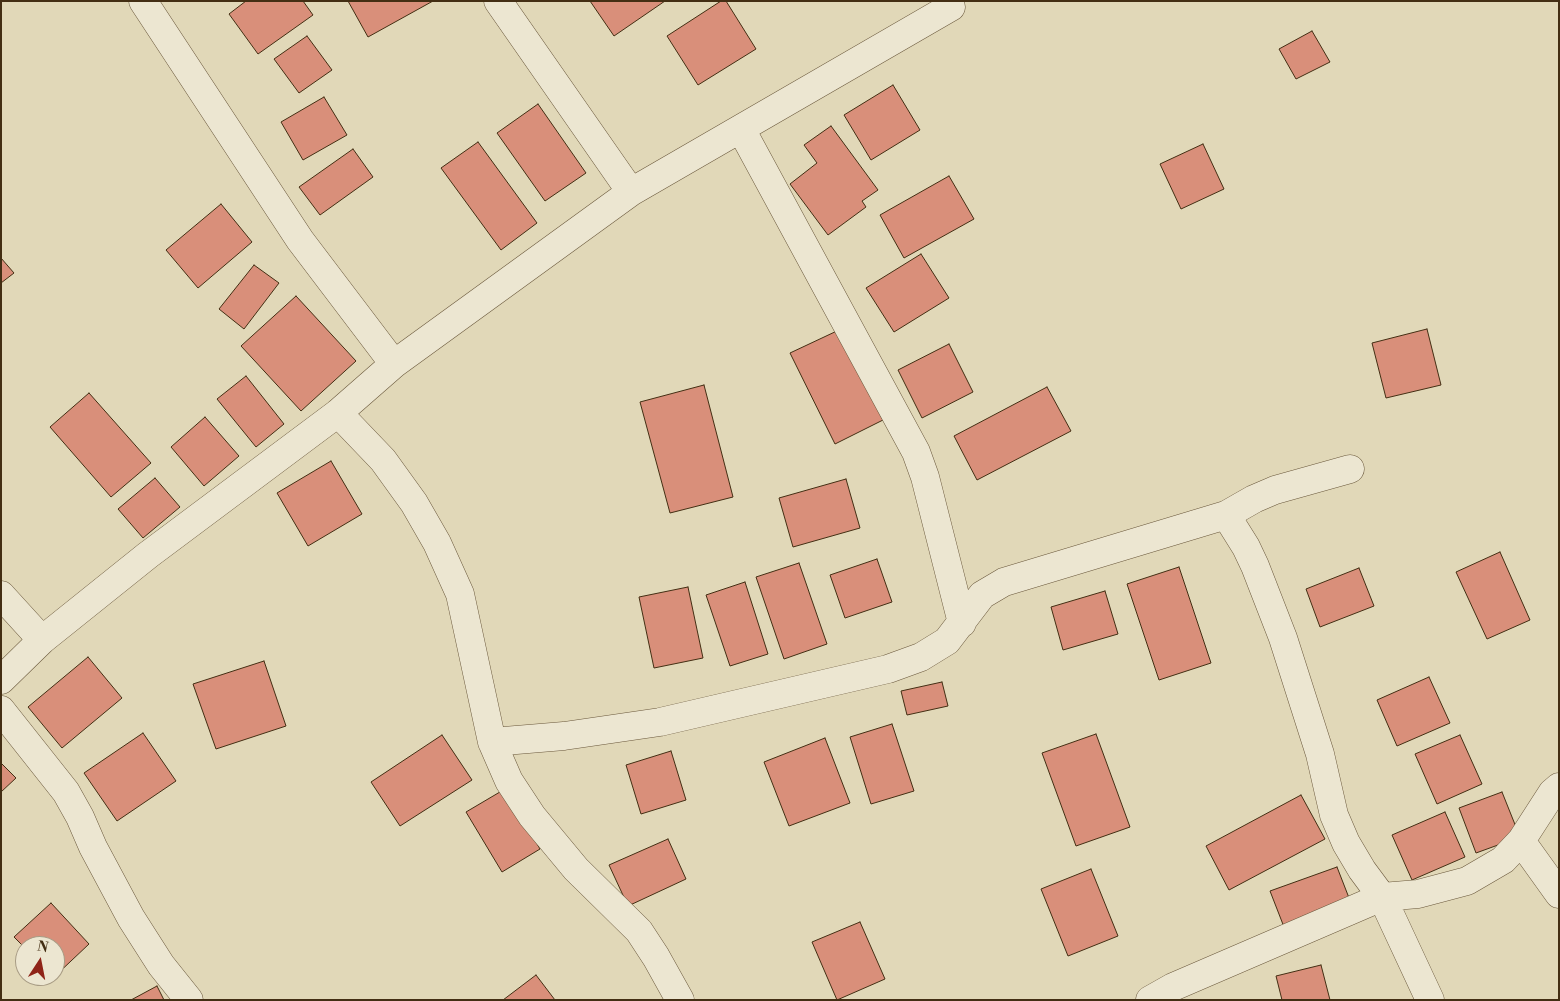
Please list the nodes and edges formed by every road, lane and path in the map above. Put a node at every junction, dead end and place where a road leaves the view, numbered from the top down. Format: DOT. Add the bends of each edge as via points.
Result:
graph roads {
  1 [pos="143,1"];
  2 [pos="498,1"];
  3 [pos="951,7"];
  4 [pos="741,129"];
  5 [pos="631,192"];
  6 [pos="394,364"];
  7 [pos="338,413"];
  8 [pos="1350,469"];
  9 [pos="1226,515"];
  10 [pos="1,595"];
  11 [pos="962,623"];
  12 [pos="42,640"];
  13 [pos="1,680"];
  14 [pos="1,710"];
  15 [pos="492,742"];
  16 [pos="1559,787"];
  17 [pos="1521,841"];
  18 [pos="1559,894"];
  19 [pos="1382,898"];
  20 [pos="1166,996"];
  21 [pos="188,1000"];
  22 [pos="680,1000"];
  23 [pos="1430,1000"];
  1 -- 6 [label="street" via="300,240"];
  2 -- 5 [label="street"];
  3 -- 4 [label="street"];
  4 -- 5 [label="street"];
  4 -- 11 [label="street" via="916,452"];
  5 -- 6 [label="street"];
  6 -- 7 [label="street"];
  7 -- 12 [label="street" via="148,555"];
  7 -- 15 [label="street" via="383,460 437,542 460,594"];
  8 -- 9 [label="street" via="1275,490"];
  9 -- 11 [label="street" via="1004,582 982,595"];
  9 -- 19 [label="street" via="1249,553 1283,638 1320,754 1334,815 1346,843"];
  10 -- 12 [label="street"];
  11 -- 15 [label="street" via="947,641 921,657 888,669 660,722 564,736"];
  12 -- 13 [label="street"];
  14 -- 21 [label="street" via="66,792 131,918 160,965"];
  15 -- 22 [label="street" via="509,780 532,816 576,869 639,931"];
  16 -- 17 [label="street"];
  17 -- 18 [label="street"];
  17 -- 19 [label="street" via="1503,860 1467,881 1418,894"];
  19 -- 20 [label="street"];
  19 -- 23 [label="street"];
}
